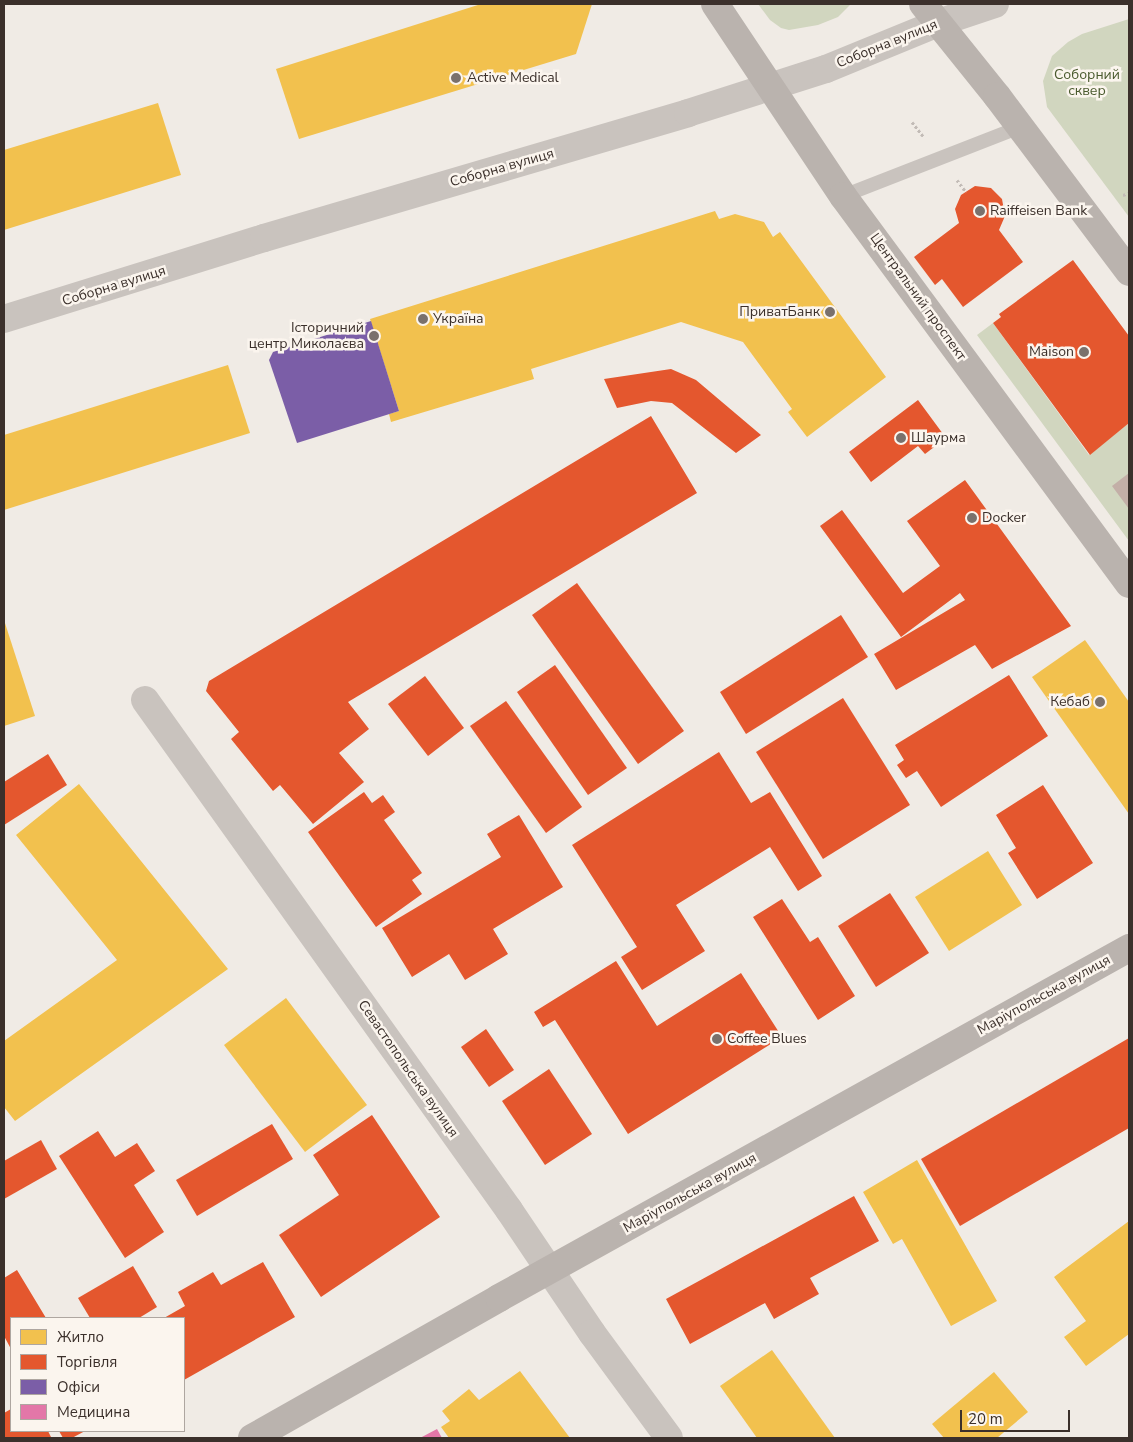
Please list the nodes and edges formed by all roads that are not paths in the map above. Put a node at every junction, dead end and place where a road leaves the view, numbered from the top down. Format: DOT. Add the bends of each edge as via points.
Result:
graph roads {
  1 [pos="715,4"];
  2 [pos="995,4"];
  3 [pos="930,13"];
  4 [pos="769,87"];
  5 [pos="1020,127"];
  6 [pos="843,196"];
  7 [pos="1129,272"];
  8 [pos="4,319"];
  9 [pos="1129,584"];
  10 [pos="145,700"];
  11 [pos="1129,948"];
  12 [pos="549,1271"];
  13 [pos="252,1438"];
  14 [pos="669,1438"];
  1 -- 4 [label="main road, Центральний проспект"];
  2 -- 3 [label="street, Соборна вулиця"];
  3 -- 4 [label="street, Соборна вулиця" via="826,69"];
  3 -- 5 [label="main road"];
  4 -- 6 [label="main road, Центральний проспект"];
  4 -- 8 [label="street, Соборна вулиця"];
  5 -- 6 [label="lane"];
  5 -- 7 [label="main road"];
  6 -- 9 [label="main road, Центральний проспект"];
  10 -- 12 [label="street, Севастопольська вулиця" via="509,1210"];
  11 -- 12 [label="main road, Маріупольська вулиця"];
  12 -- 13 [label="main road, Маріупольська вулиця"];
  12 -- 14 [label="street, Севастопольська вулиця"];
}
